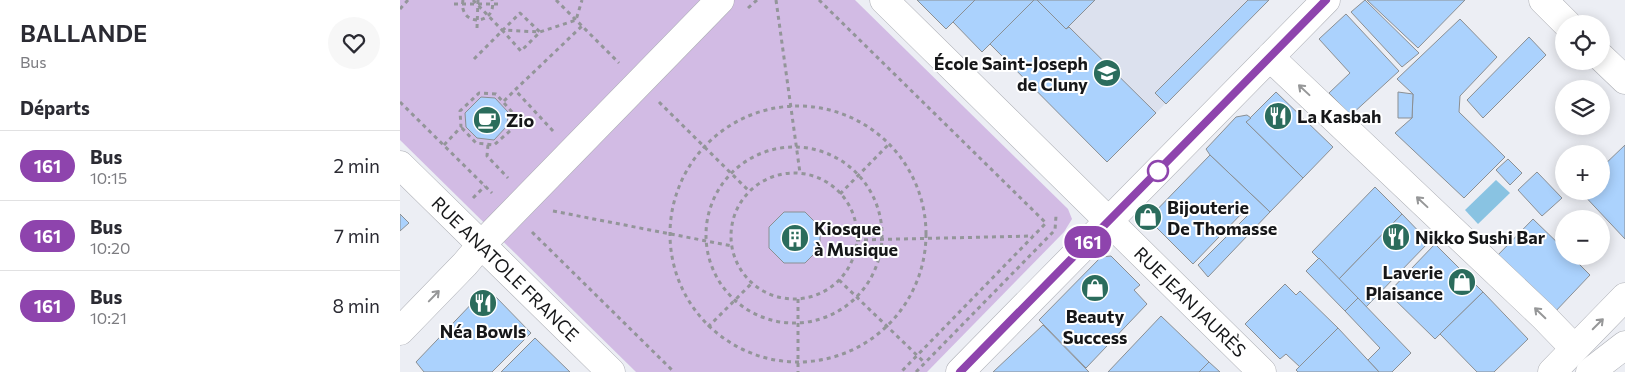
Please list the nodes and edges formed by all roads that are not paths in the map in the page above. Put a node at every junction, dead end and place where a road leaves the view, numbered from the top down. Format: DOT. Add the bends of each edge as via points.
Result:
graph roads {
  1 [pos="720,0"];
  2 [pos="884,0"];
  3 [pos="1326,0"];
  4 [pos="1543,0"];
  5 [pos="1558,15"];
  6 [pos="1271,56"];
  7 [pos="1610,66"];
  8 [pos="1625,80"];
  9 [pos="400,165"];
  10 [pos="1108,221"];
  11 [pos="481,245"];
  12 [pos="1625,297"];
  13 [pos="400,331"];
  14 [pos="1625,345"];
  15 [pos="1574,348"];
  16 [pos="611,372"];
  17 [pos="960,372"];
  18 [pos="1262,372"];
  19 [pos="1552,372"];
  20 [pos="1590,372"];
  1 -- 11 [label="street"];
  2 -- 10 [label="street, RUE JEAN JAURÈS"];
  3 -- 6 [label="street"];
  4 -- 5 [label="street"];
  6 -- 10 [label="street"];
  15 -- 6 [label="street, one-way"];
  7 -- 8 [label="street"];
  9 -- 11 [label="street, RUE ANATOLE FRANCE"];
  10 -- 17 [label="street"];
  10 -- 18 [label="street, RUE JEAN JAURÈS"];
  13 -- 11 [label="street, one-way"];
  11 -- 16 [label="street, RUE ANATOLE FRANCE"];
  15 -- 12 [label="street, one-way"];
  14 -- 20 [label="street"];
  15 -- 19 [label="street"];
}
